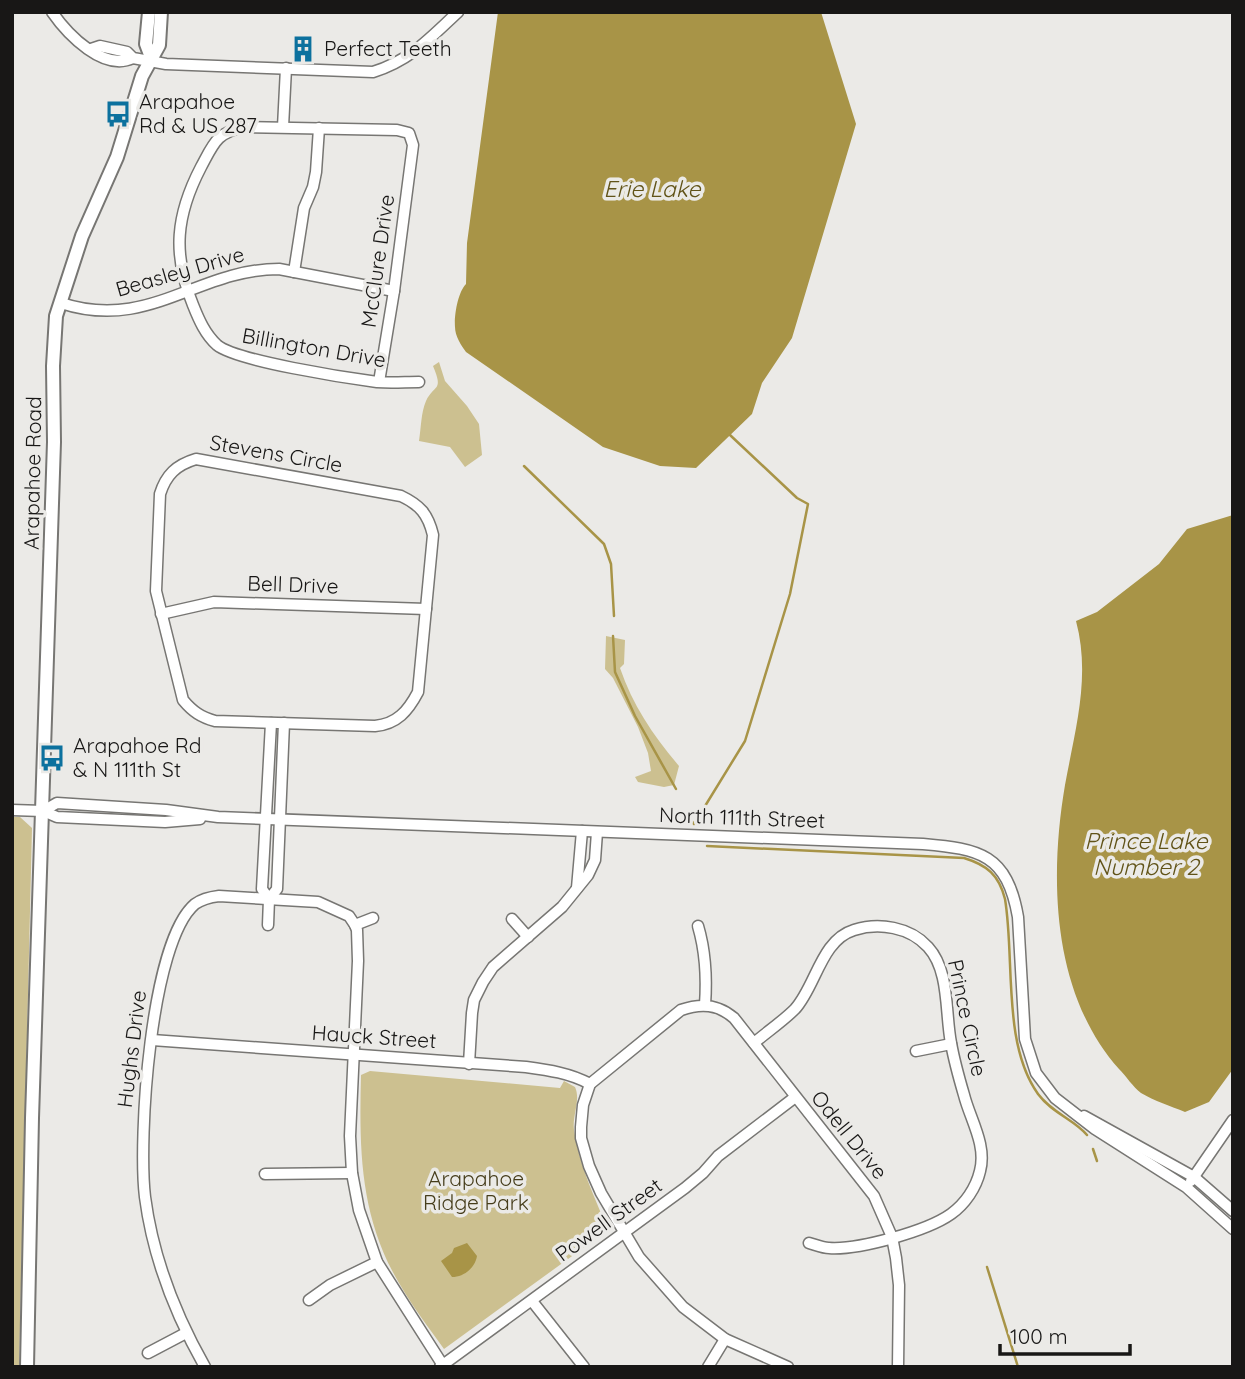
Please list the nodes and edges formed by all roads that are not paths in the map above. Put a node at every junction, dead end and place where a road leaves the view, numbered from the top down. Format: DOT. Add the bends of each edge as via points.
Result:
graph roads {
  1 [pos="52,12"];
  2 [pos="149,12"];
  3 [pos="162,12"];
  4 [pos="458,12"];
  5 [pos="152,60"];
  6 [pos="286,68"];
  7 [pos="283,127"];
  8 [pos="319,128"];
  9 [pos="413,145"];
  10 [pos="294,272"];
  11 [pos="394,290"];
  12 [pos="188,292"];
  13 [pos="61,303"];
  14 [pos="379,382"];
  15 [pos="419,382"];
  16 [pos="426,609"];
  17 [pos="161,614"];
  18 [pos="271,723"];
  19 [pos="284,723"];
  20 [pos="12,810"];
  21 [pos="43,811"];
  22 [pos="267,820"];
  23 [pos="280,820"];
  24 [pos="582,831"];
  25 [pos="597,832"];
  26 [pos="577,888"];
  27 [pos="269,899"];
  28 [pos="373,918"];
  29 [pos="513,919"];
  30 [pos="268,925"];
  31 [pos="355,925"];
  32 [pos="698,926"];
  33 [pos="528,937"];
  34 [pos="705,1005"];
  35 [pos="152,1040"];
  36 [pos="754,1043"];
  37 [pos="951,1044"];
  38 [pos="916,1051"];
  39 [pos="354,1053"];
  40 [pos="469,1064"];
  41 [pos="590,1084"];
  42 [pos="794,1098"];
  43 [pos="1068,1108"];
  44 [pos="1233,1120"];
  45 [pos="352,1173"];
  46 [pos="265,1174"];
  47 [pos="1194,1177"];
  48 [pos="1186,1186"];
  49 [pos="1233,1211"];
  50 [pos="1233,1229"];
  51 [pos="623,1233"];
  52 [pos="892,1237"];
  53 [pos="809,1242"];
  54 [pos="377,1262"];
  55 [pos="309,1300"];
  56 [pos="532,1301"];
  57 [pos="186,1333"];
  58 [pos="725,1339"];
  59 [pos="148,1353"];
  60 [pos="442,1366"];
  61 [pos="27,1367"];
  62 [pos="205,1367"];
  63 [pos="584,1367"];
  64 [pos="708,1367"];
  65 [pos="788,1367"];
  66 [pos="898,1367"];
  1 -- 5 [label="street" via="76,42"];
  2 -- 5 [label="main road" via="146,44"];
  3 -- 5 [label="main road, Arapahoe Road" via="159,45"];
  4 -- 6 [label="street" via="394,66 373,72"];
  5 -- 6 [label="street"];
  5 -- 13 [label="main road, Arapahoe Road" via="142,76 111,173 82,236"];
  6 -- 7 [label="street"];
  7 -- 8 [label="street, Billington Drive"];
  7 -- 12 [label="street, Billington Drive" via="244,127 214,141 182,216 178,243"];
  8 -- 9 [label="street, Billington Drive" via="397,130 410,133"];
  8 -- 10 [label="street" via="316,172 304,208"];
  9 -- 11 [label="street, McClure Drive"];
  10 -- 11 [label="street, Beasley Drive"];
  10 -- 12 [label="street, Beasley Drive" via="247,270"];
  11 -- 14 [label="street, McClure Drive"];
  12 -- 13 [label="street, Beasley Drive" via="114,312"];
  12 -- 14 [label="street, Billington Drive" via="210,338 234,355"];
  13 -- 21 [label="main road, Arapahoe Road" via="53,359"];
  14 -- 15 [label="street, Billington Drive"];
  16 -- 17 [label="street, Bell Drive" via="214,602"];
  16 -- 17 [label="street, Stevens Circle" via="433,535 430,520 415,502 196,459 172,471 160,494 156,591"];
  16 -- 19 [label="street, Stevens Circle" via="418,692 396,720 386,725"];
  17 -- 18 [label="street, Stevens Circle" via="183,701 192,710 215,721"];
  18 -- 19 [label="street, Stevens Circle"];
  18 -- 22 [label="street"];
  19 -- 23 [label="street"];
  20 -- 21 [label="street, North 111th Street"];
  21 -- 22 [label="street, North 111th Street" via="57,817 165,822 218,817"];
  21 -- 61 [label="main road, Arapahoe Road"];
  22 -- 23 [label="street, North 111th Street"];
  22 -- 27 [label="street" via="262,889"];
  23 -- 24 [label="street, North 111th Street"];
  23 -- 27 [label="street" via="277,889"];
  24 -- 25 [label="street, North 111th Street"];
  24 -- 26 [label="street"];
  25 -- 26 [label="street" via="595,860"];
  25 -- 43 [label="street, North 111th Street" via="923,844 975,852 989,859 1000,868 1015,897 1029,1055 1044,1086"];
  26 -- 33 [label="street"];
  27 -- 30 [label="street"];
  27 -- 31 [label="street, Hughs Drive" via="318,902 349,916"];
  27 -- 35 [label="street, Hughs Drive" via="219,895 196,903 187,913 170,946"];
  28 -- 31 [label="street"];
  29 -- 33 [label="street"];
  31 -- 39 [label="street"];
  32 -- 34 [label="street" via="705,948"];
  33 -- 40 [label="street" via="493,967 474,1000"];
  34 -- 36 [label="street, Odell Drive" via="727,1012"];
  34 -- 41 [label="street" via="681,1010"];
  35 -- 39 [label="street, Hauck Street"];
  35 -- 57 [label="street, Hughs Drive" via="142,1122 145,1198 162,1274"];
  36 -- 37 [label="street, Prince Circle" via="795,1008 830,949 843,936 852,930 884,926 915,936 937,960"];
  36 -- 42 [label="street, Odell Drive"];
  37 -- 38 [label="street"];
  37 -- 52 [label="street, Prince Circle" via="982,1148 981,1169 971,1193 953,1213"];
  39 -- 40 [label="street, Hauck Street"];
  39 -- 45 [label="street"];
  40 -- 41 [label="street, Hauck Street" via="554,1071"];
  41 -- 51 [label="street" via="581,1138 597,1184"];
  42 -- 51 [label="street, Powell Street"];
  42 -- 52 [label="street, Odell Drive" via="874,1196"];
  43 -- 47 [label="street, North 111th Street"];
  43 -- 48 [label="street, North 111th Street"];
  44 -- 47 [label="street"];
  45 -- 46 [label="street"];
  45 -- 54 [label="street"];
  47 -- 48 [label="street"];
  47 -- 49 [label="street, North 111th Street"];
  48 -- 50 [label="street, North 111th Street"];
  51 -- 56 [label="street, Powell Street"];
  51 -- 58 [label="street" via="683,1307"];
  52 -- 53 [label="street, Prince Circle" via="843,1248"];
  52 -- 66 [label="street, Odell Drive" via="899,1285"];
  54 -- 55 [label="street"];
  54 -- 60 [label="street"];
  56 -- 60 [label="street, Powell Street"];
  56 -- 63 [label="street"];
  57 -- 59 [label="street"];
  57 -- 62 [label="street, Hughs Drive"];
  58 -- 64 [label="street"];
  58 -- 65 [label="street"];
}
